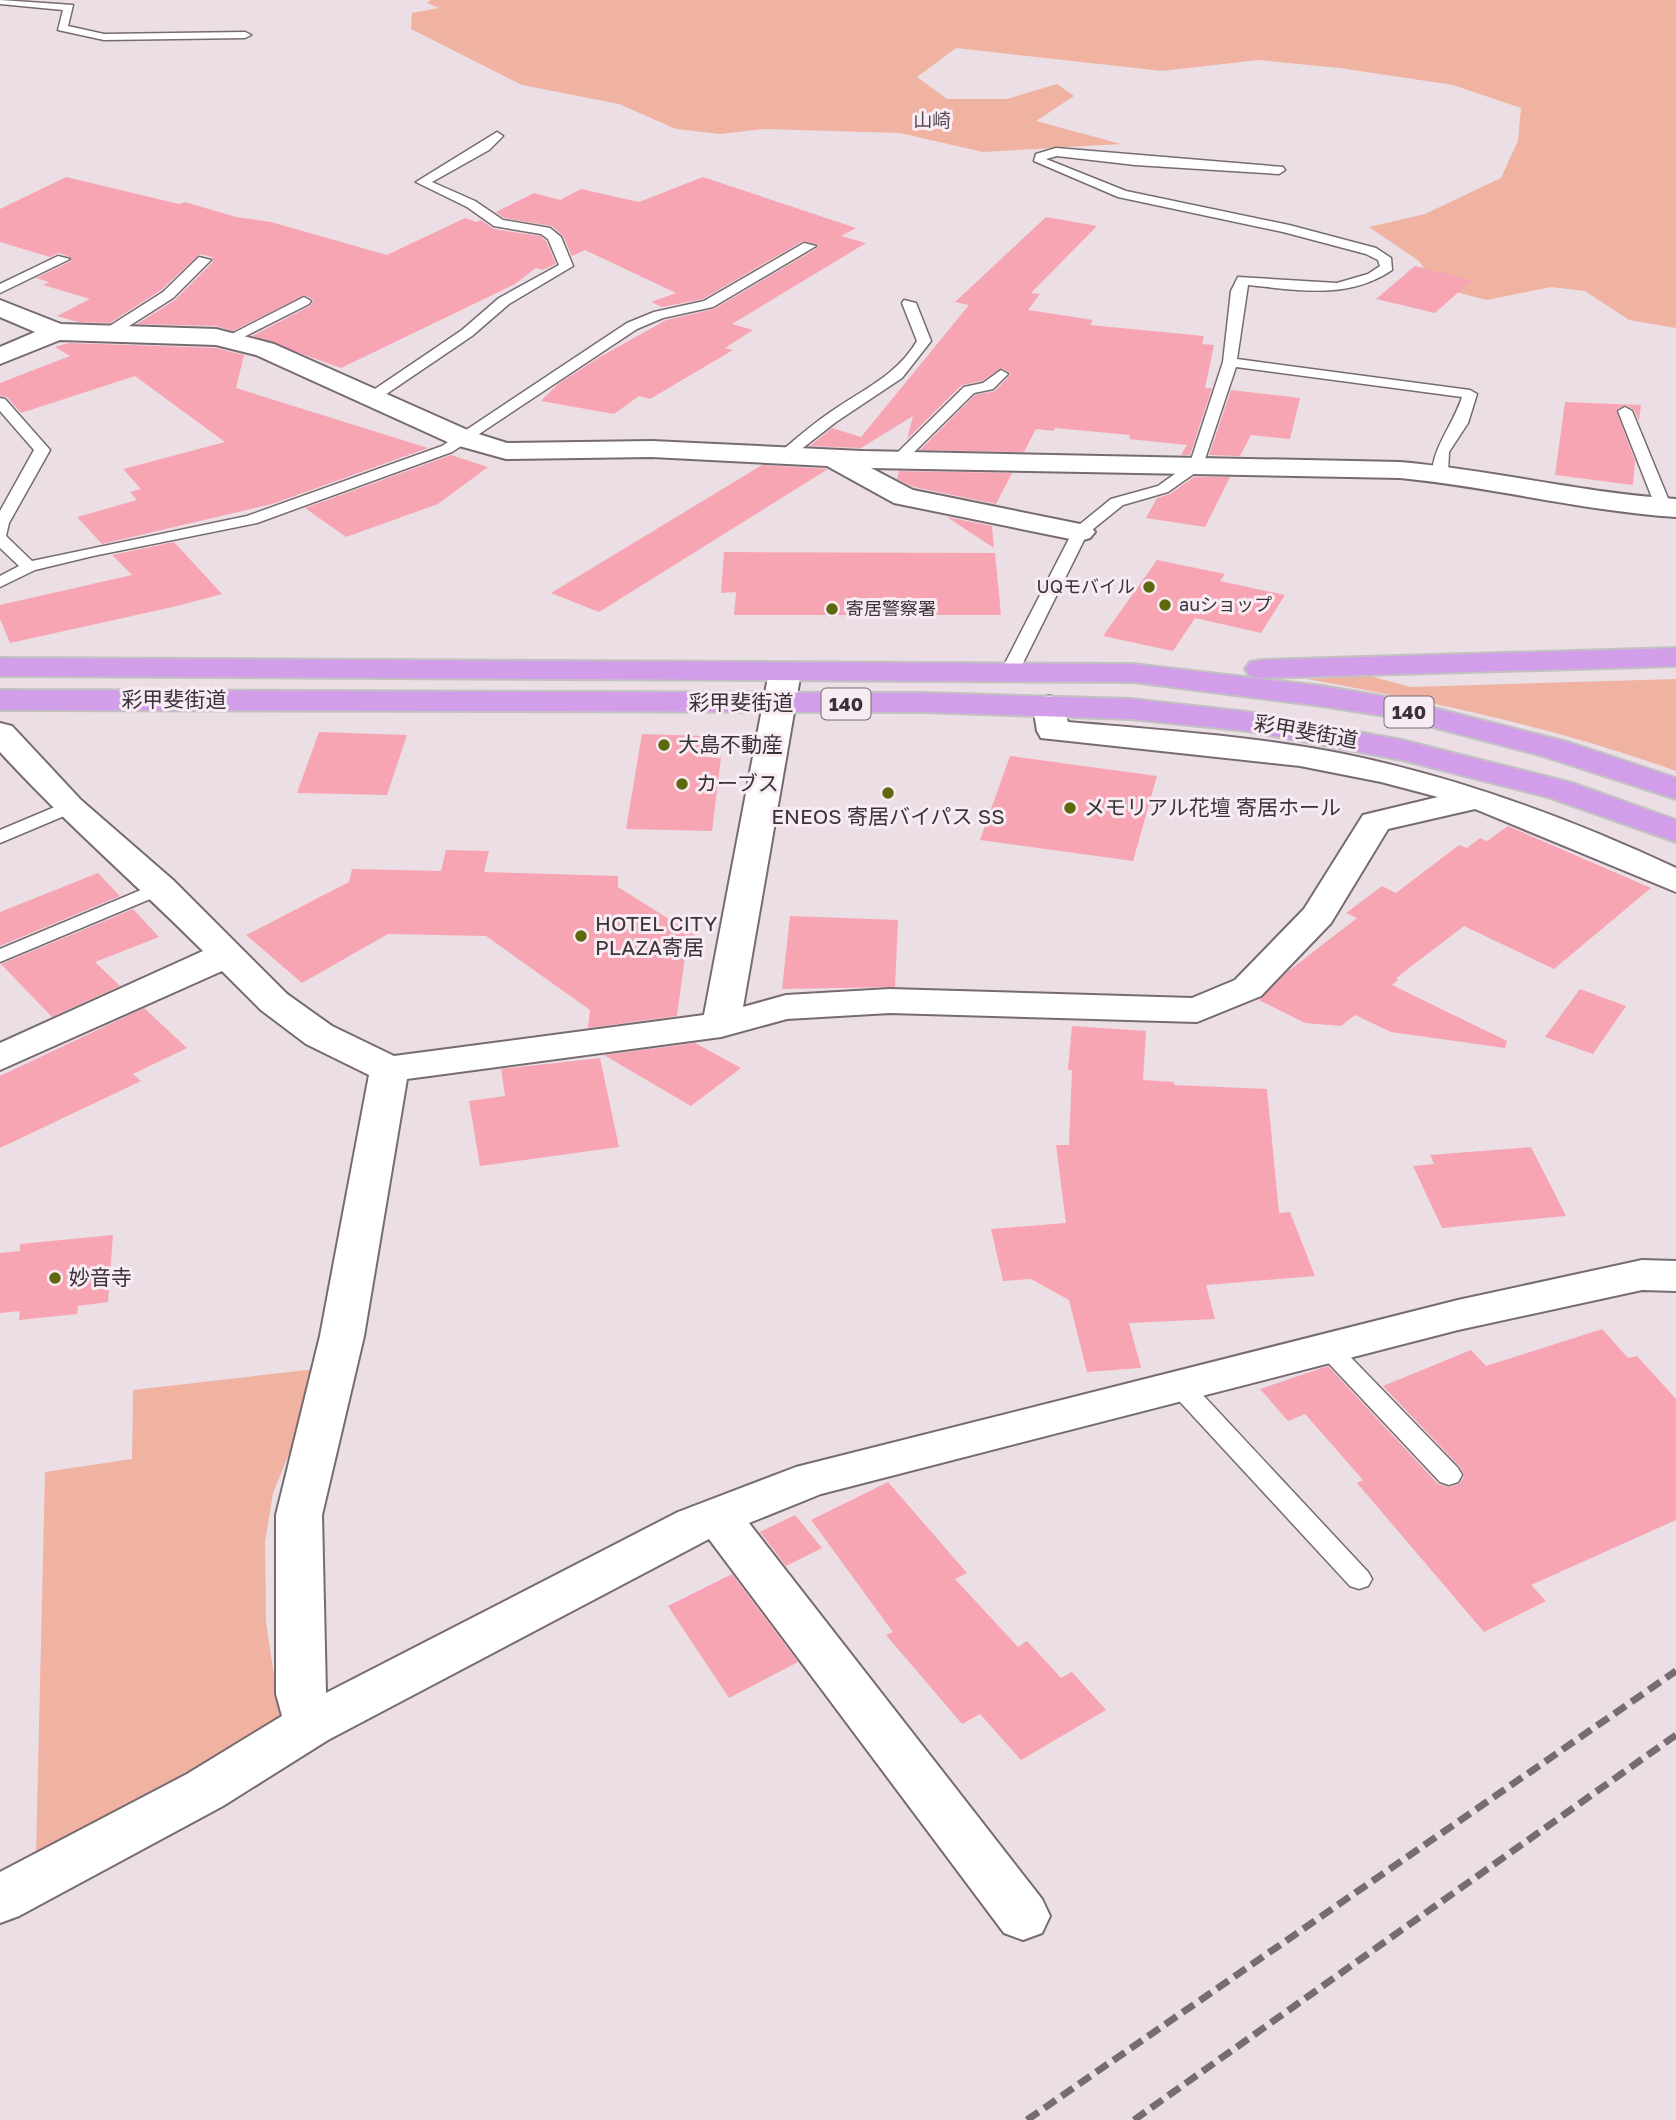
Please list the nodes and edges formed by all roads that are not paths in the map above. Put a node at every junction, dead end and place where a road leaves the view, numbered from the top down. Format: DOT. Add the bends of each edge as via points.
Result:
graph roads {
  1 [pos="0,1"];
  2 [pos="244,35"];
  3 [pos="497,136"];
  4 [pos="1279,170"];
  5 [pos="810,246"];
  6 [pos="63,259"];
  7 [pos="204,260"];
  8 [pos="0,289"];
  9 [pos="304,301"];
  10 [pos="909,303"];
  11 [pos="0,308"];
  12 [pos="57,332"];
  13 [pos="110,332"];
  14 [pos="227,340"];
  15 [pos="0,356"];
  16 [pos="1230,362"];
  17 [pos="1001,374"];
  18 [pos="374,396"];
  19 [pos="0,402"];
  20 [pos="1625,411"];
  21 [pos="462,438"];
  22 [pos="785,455"];
  23 [pos="832,457"];
  24 [pos="899,459"];
  25 [pos="1197,465"];
  26 [pos="1440,473"];
  27 [pos="1670,508"];
  28 [pos="1080,532"];
  29 [pos="0,536"];
  30 [pos="29,567"];
  31 [pos="0,582"];
  32 [pos="1676,657"];
  33 [pos="0,667"];
  34 [pos="1009,673"];
  35 [pos="1133,673"];
  36 [pos="784,687"];
  37 [pos="0,700"];
  38 [pos="1049,706"];
  39 [pos="1205,730"];
  40 [pos="0,733"];
  41 [pos="1676,789"];
  42 [pos="1475,799"];
  43 [pos="69,807"];
  44 [pos="1676,832"];
  45 [pos="0,836"];
  46 [pos="1676,881"];
  47 [pos="160,888"];
  48 [pos="0,956"];
  49 [pos="225,956"];
  50 [pos="722,1025"];
  51 [pos="0,1058"];
  52 [pos="389,1069"];
  53 [pos="1676,1276"];
  54 [pos="1328,1348"];
  55 [pos="1178,1384"];
  56 [pos="1449,1475"];
  57 [pos="717,1516"];
  58 [pos="1359,1579"];
  59 [pos="310,1725"];
  60 [pos="0,1899"];
  61 [pos="1023,1916"];
  1 -- 2 [label="lane" via="69,7 62,28 104,37"];
  3 -- 18 [label="lane" via="422,182 471,204 499,223 545,231 554,237 566,266 504,301 467,334"];
  4 -- 16 [label="lane" via="1056,152 1040,157 1040,161 1122,194 1284,228 1384,258 1387,267 1378,276 1340,287 1243,280"];
  5 -- 21 [label="lane" via="708,304 632,326"];
  6 -- 8 [label="lane"];
  7 -- 13 [label="lane" via="168,295"];
  9 -- 14 [label="lane"];
  10 -- 22 [label="lane" via="924,341 916,358 901,375 835,415"];
  11 -- 12 [label="street"];
  12 -- 13 [label="street"];
  12 -- 15 [label="street"];
  13 -- 14 [label="street"];
  14 -- 18 [label="street" via="265,349"];
  16 -- 25 [label="lane"];
  16 -- 26 [label="lane" via="1470,394 1461,423 1441,452"];
  17 -- 24 [label="lane" via="988,386 969,390"];
  18 -- 21 [label="street"];
  19 -- 29 [label="lane" via="42,450 1,523"];
  20 -- 27 [label="lane"];
  21 -- 22 [label="street" via="506,451 652,449"];
  21 -- 30 [label="lane" via="447,449 251,520"];
  22 -- 23 [label="street"];
  23 -- 24 [label="street"];
  23 -- 28 [label="street" via="904,497"];
  24 -- 25 [label="street"];
  25 -- 26 [label="street"];
  25 -- 28 [label="lane" via="1163,489 1117,502"];
  26 -- 27 [label="street"];
  28 -- 34 [label="lane"];
  29 -- 30 [label="lane"];
  30 -- 31 [label="lane"];
  32 -- 35 [label="highway"];
  33 -- 36 [label="highway, 彩甲斐街道 / 140"];
  34 -- 35 [label="highway, 彩甲斐街道 / 140"];
  34 -- 36 [label="highway, 彩甲斐街道 / 140"];
  35 -- 41 [label="highway, 彩甲斐街道 / 140" via="1398,709 1555,749"];
  36 -- 37 [label="highway, 彩甲斐街道 / 140"];
  36 -- 38 [label="highway, 彩甲斐街道 / 140"];
  36 -- 50 [label="street"];
  38 -- 39 [label="street" via="1053,732"];
  39 -- 42 [label="street"];
  39 -- 44 [label="highway, 彩甲斐街道 / 140" via="1318,732 1511,776 1596,801"];
  40 -- 43 [label="street"];
  42 -- 46 [label="street" via="1572,832"];
  42 -- 50 [label="street" via="1375,822 1318,915 1248,988 1197,1010 890,1001 786,1007"];
  43 -- 45 [label="lane"];
  43 -- 47 [label="street"];
  47 -- 48 [label="lane"];
  47 -- 49 [label="street"];
  49 -- 51 [label="street"];
  49 -- 52 [label="street" via="318,1035"];
  50 -- 52 [label="street"];
  52 -- 59 [label="street" via="342,1336 299,1515 301,1694"];
  53 -- 54 [label="street" via="1642,1275"];
  54 -- 55 [label="street"];
  54 -- 56 [label="lane"];
  55 -- 57 [label="street" via="812,1479"];
  55 -- 58 [label="lane"];
  57 -- 59 [label="street"];
  57 -- 61 [label="street"];
  59 -- 60 [label="street" via="205,1790"];
}
